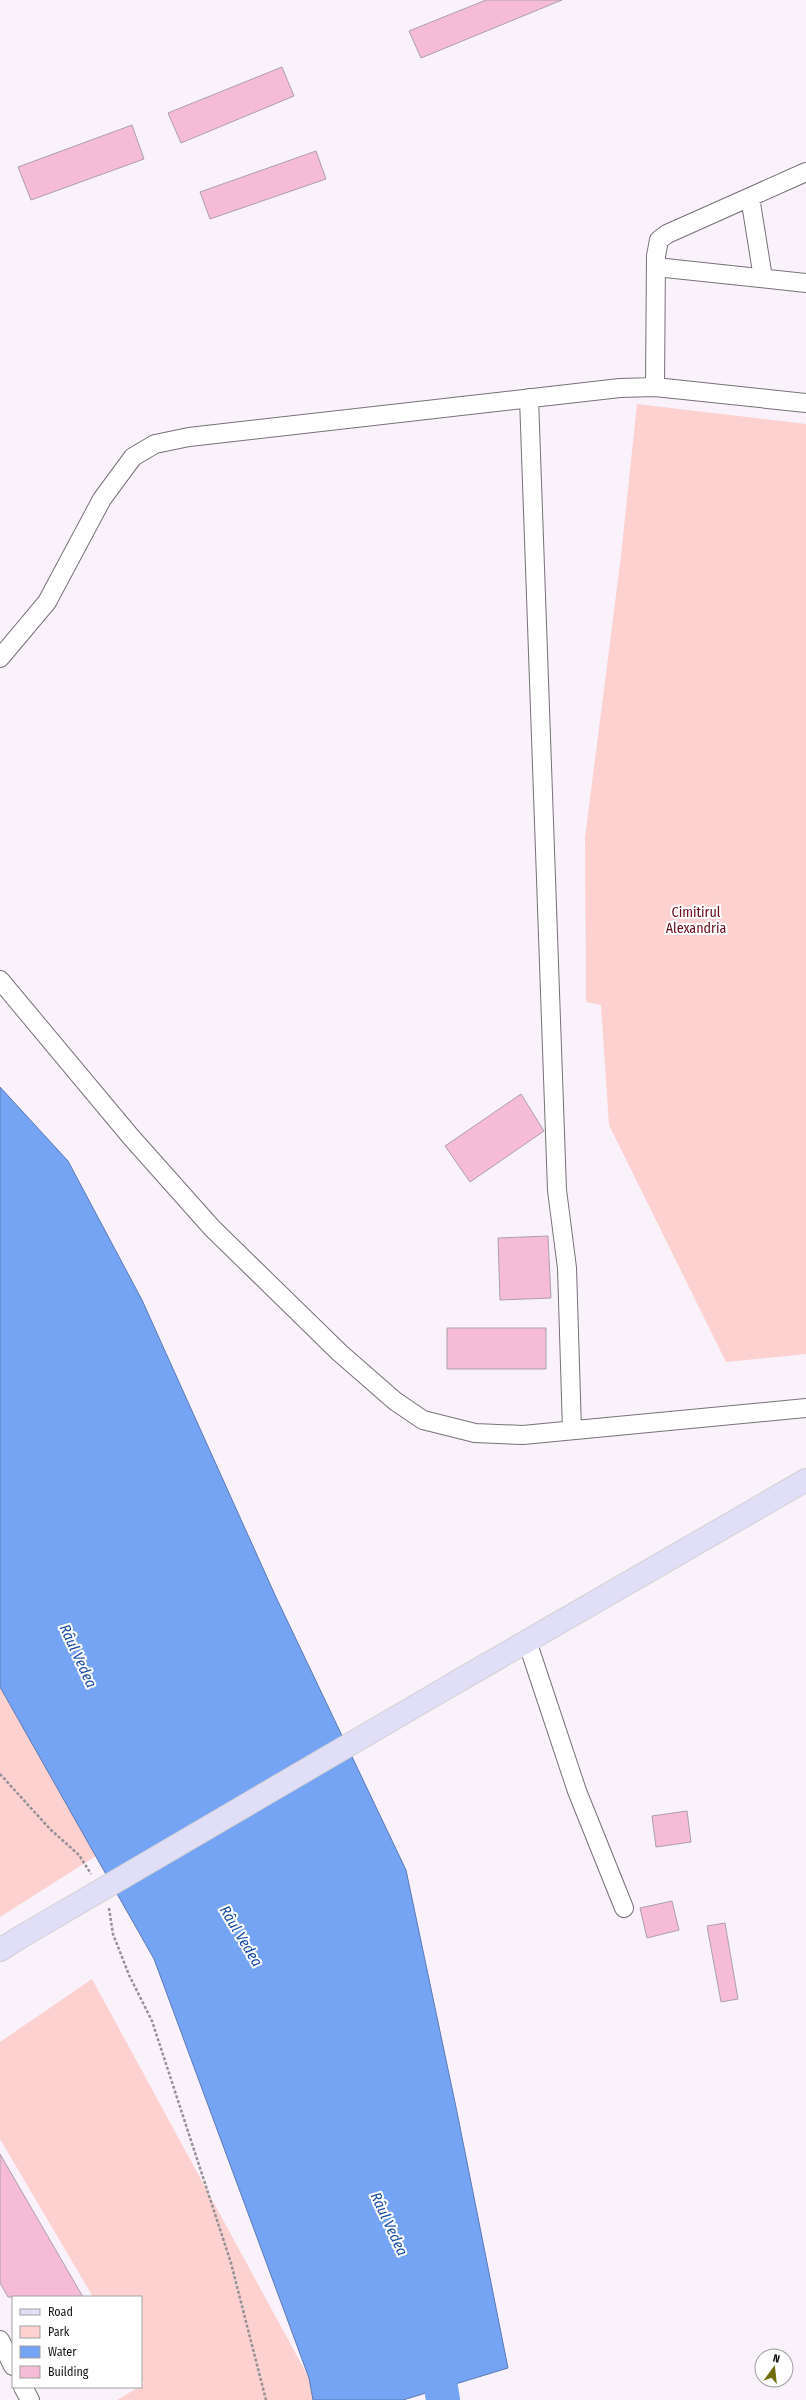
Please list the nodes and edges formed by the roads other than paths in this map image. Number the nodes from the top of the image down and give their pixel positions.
1 (806, 172) edge
2 (750, 197) junction
3 (656, 267) junction
4 (763, 278) junction
5 (806, 283) edge
6 (655, 387) junction
7 (529, 398) junction
8 (806, 403) edge
9 (0, 658) edge
10 (0, 980) edge
11 (806, 1408) edge
12 (572, 1430) junction
13 (806, 1480) edge
14 (527, 1641) junction
15 (624, 1908) dead end
16 (0, 1950) edge
17 (0, 2340) edge
18 (12, 2364) edge
19 (24, 2388) edge
20 (30, 2400) edge

1 - 2 street
2 - 3 street
2 - 4 street
3 - 4 street
3 - 6 street
4 - 5 street
6 - 7 street
6 - 8 street
7 - 9 street
7 - 12 street
10 - 12 street
11 - 12 street
13 - 14 main road
14 - 15 street
14 - 16 main road, bridge
17 - 18 street
19 - 20 street

